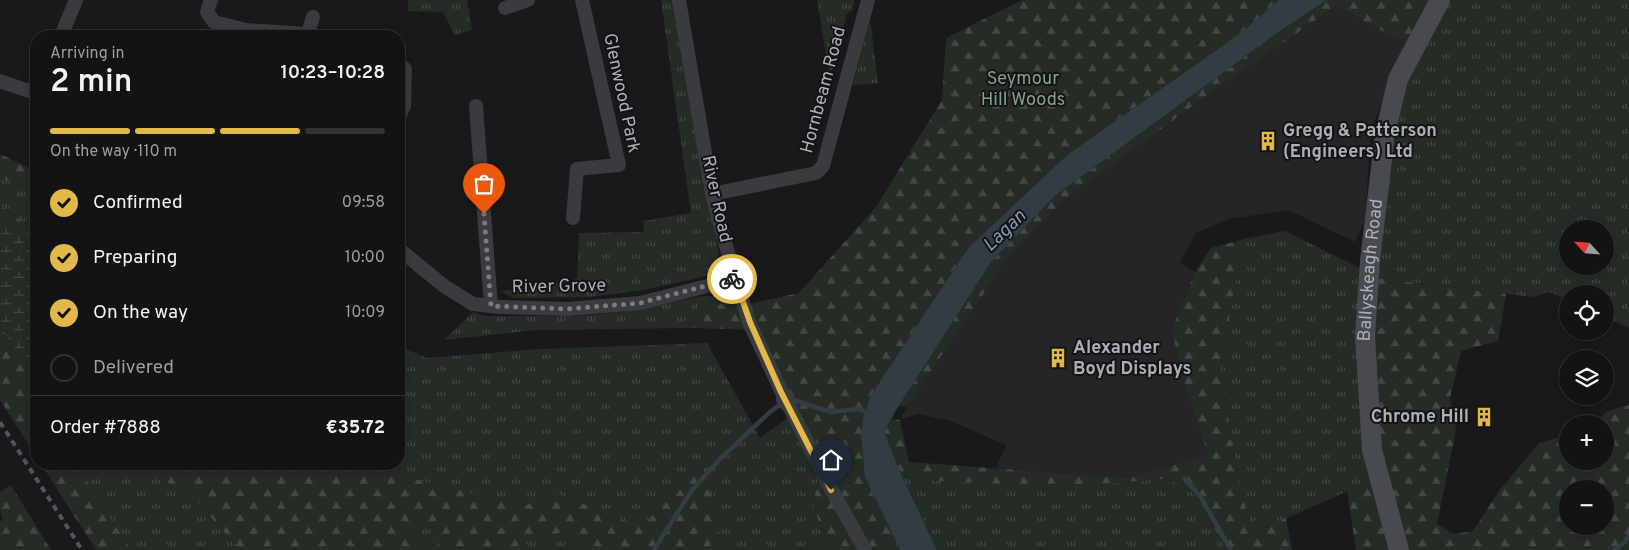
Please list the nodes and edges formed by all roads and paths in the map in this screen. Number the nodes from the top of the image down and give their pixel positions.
1 (76, 0) edge
2 (210, 0) edge
3 (528, 0) edge
4 (582, 0) edge
5 (679, 0) edge
6 (868, 0) edge
7 (1440, 0) edge
8 (505, 8) dead end
9 (313, 17) dead end
10 (64, 30) edge
11 (246, 30) edge
12 (309, 30) edge
13 (0, 82) edge
14 (30, 91) edge
15 (476, 106) dead end
16 (712, 194) junction
17 (573, 218) dead end
18 (405, 254) edge
19 (735, 279) junction
20 (491, 306) junction
21 (865, 550) edge
22 (1399, 550) edge

1 - 10 street
2 - 11 street
3 - 8 street
4 - 17 street, Glenwood Park
5 - 16 street, River Road
6 - 16 street, Hornbeam Road
7 - 22 main road, Ballyskeagh Road
9 - 12 street
13 - 14 street
15 - 20 street
16 - 19 street, River Road
18 - 20 street, River Grove
19 - 20 street, River Grove
19 - 21 street, River Road

